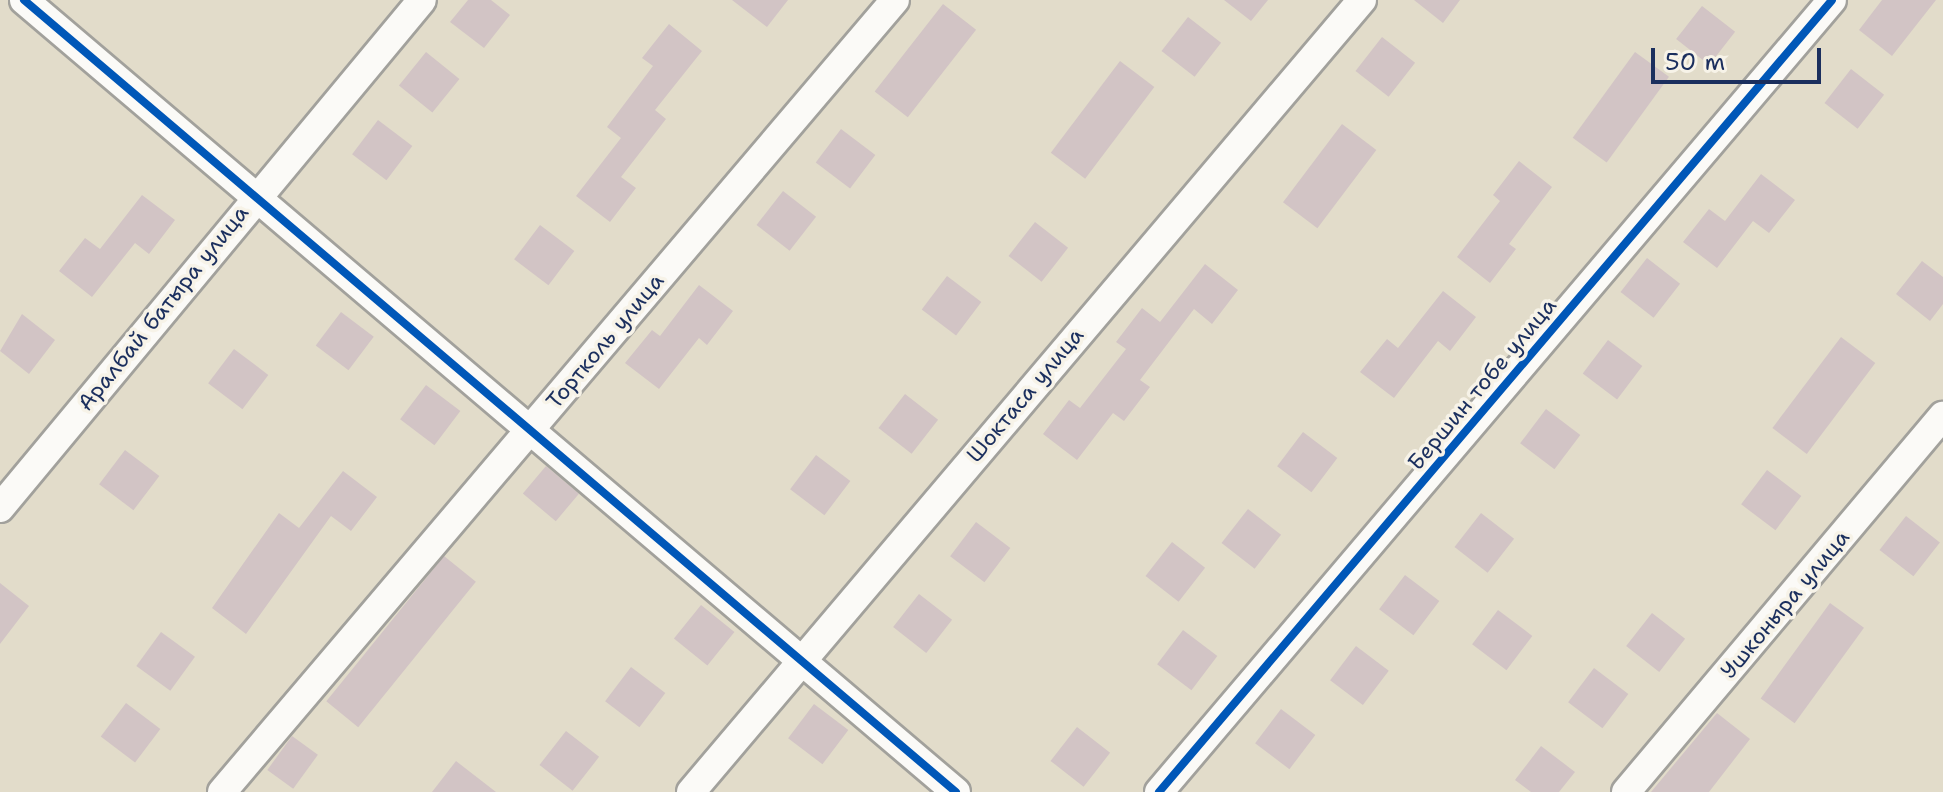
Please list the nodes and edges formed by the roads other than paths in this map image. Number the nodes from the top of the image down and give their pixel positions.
1 (24, 0) edge
2 (422, 0) edge
3 (895, 0) edge
4 (1362, 0) edge
5 (1832, 0) edge
6 (255, 195) junction
7 (1943, 416) edge
8 (530, 429) junction
9 (0, 508) edge
10 (800, 660) junction
11 (222, 792) edge
12 (691, 792) edge
13 (956, 792) edge
14 (1159, 792) edge
15 (1626, 792) edge

1 - 6 street
2 - 6 street, Аралбай батыра улица
3 - 8 street, Тортколь улица
4 - 10 street, Шоктаса улица
5 - 14 street, Бершин тобе улица
6 - 8 street
6 - 9 street, Аралбай батыра улица
7 - 15 street, Ушконыра улица
8 - 10 street
8 - 11 street, Тортколь улица
10 - 12 street, Шоктаса улица
10 - 13 street

